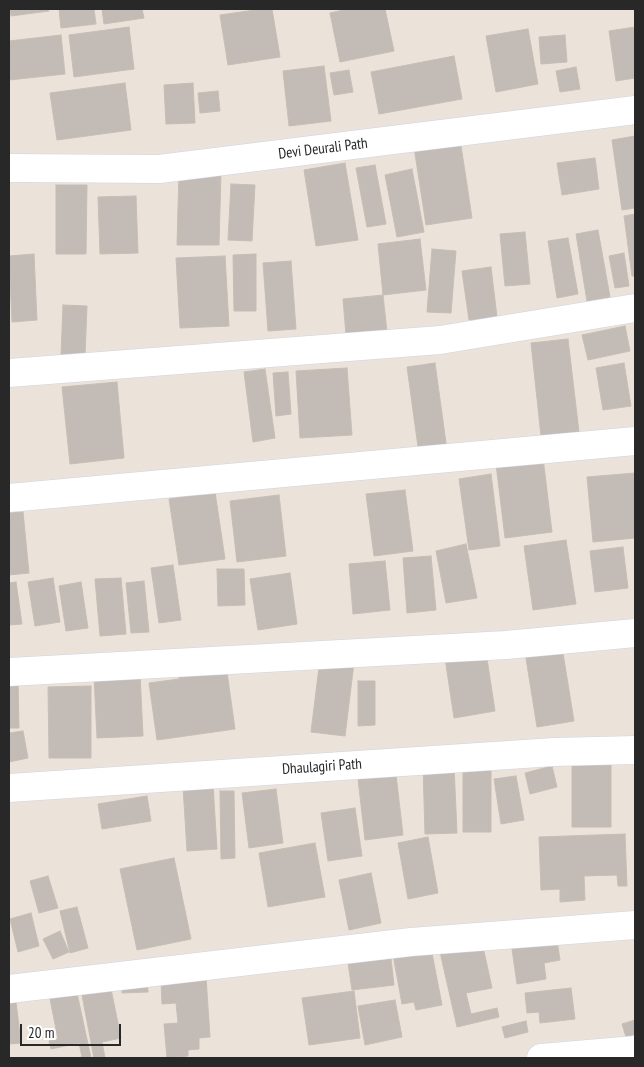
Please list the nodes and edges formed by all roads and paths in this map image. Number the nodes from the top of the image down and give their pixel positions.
1 (635, 110) edge
2 (9, 168) edge
3 (635, 308) edge
4 (9, 373) edge
5 (635, 442) edge
6 (9, 498) edge
7 (635, 632) edge
8 (9, 672) edge
9 (635, 750) edge
10 (9, 788) edge
11 (635, 925) edge
12 (9, 989) edge
13 (635, 1050) edge
14 (541, 1058) edge

1 - 2 street, Devi Deurali Path
3 - 4 street
5 - 6 street
7 - 8 street
9 - 10 street, Dhaulagiri Path
11 - 12 street
13 - 14 street

